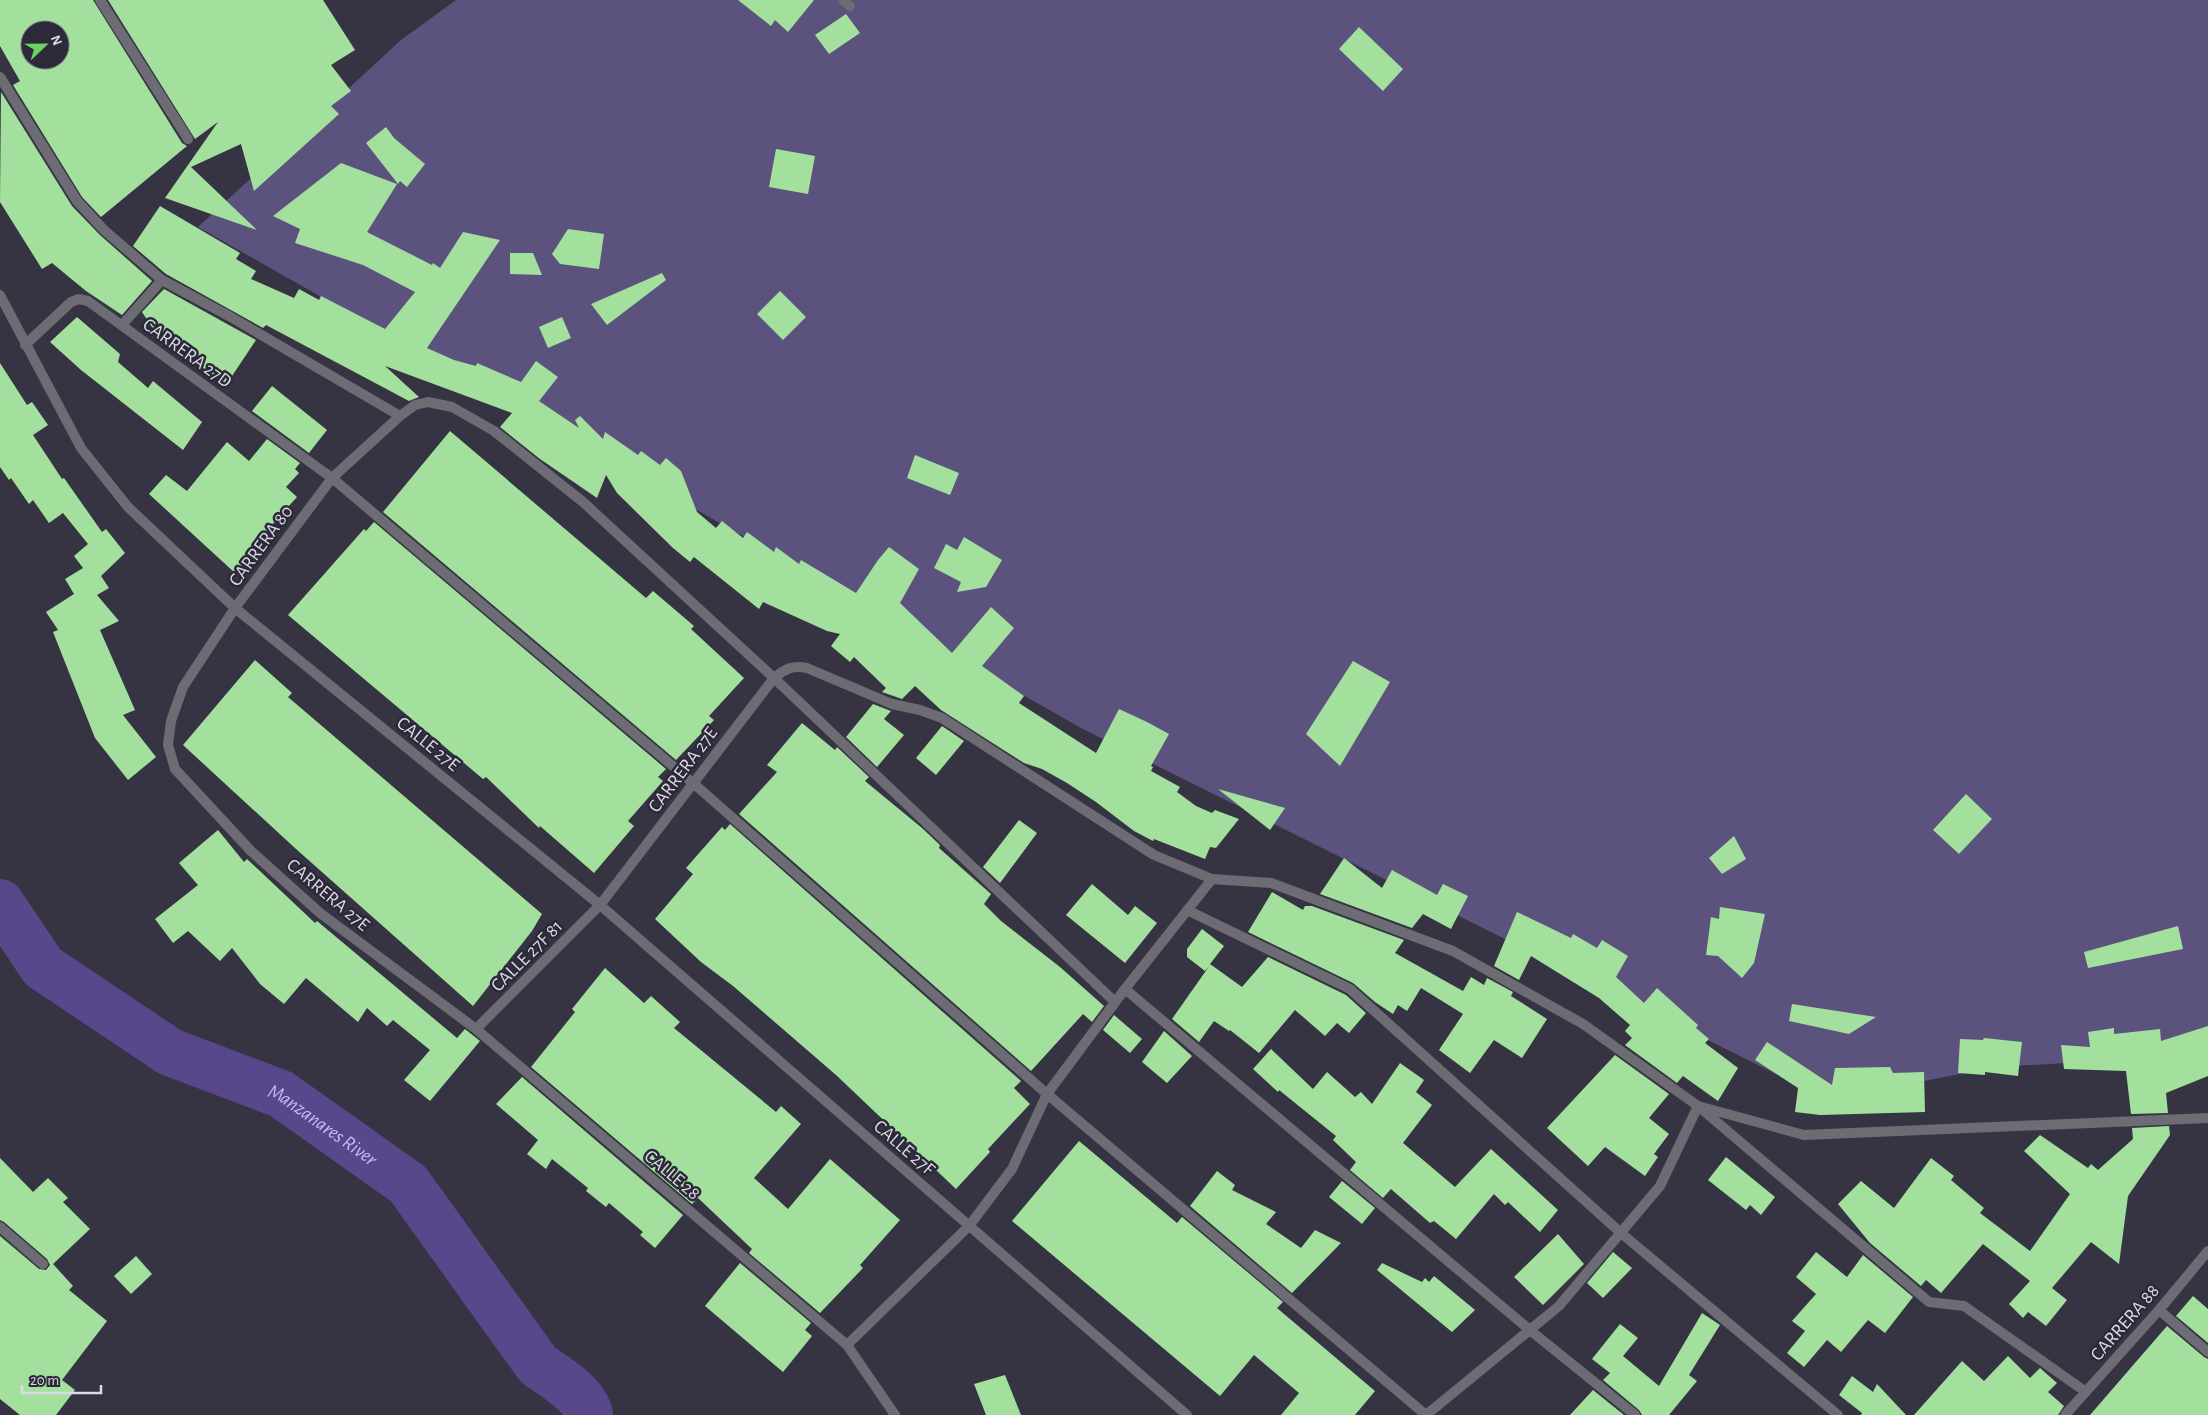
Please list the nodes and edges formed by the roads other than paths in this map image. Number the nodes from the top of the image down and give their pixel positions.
1 (100, 0) edge
2 (0, 77) edge
3 (188, 139) dead end
4 (162, 280) junction
5 (0, 295) edge
6 (122, 326) junction
7 (25, 345) junction
8 (400, 416) junction
9 (332, 478) junction
10 (236, 608) junction
11 (774, 678) junction
12 (175, 769) joint
13 (693, 783) junction
14 (1212, 879) junction
15 (600, 905) junction
16 (1187, 910) junction
17 (1125, 989) junction
18 (1116, 1002) junction
19 (476, 1029) junction
20 (1047, 1094) junction
21 (1698, 1106) junction
22 (2208, 1118) edge
23 (969, 1226) junction
24 (0, 1227) edge
25 (1621, 1233) junction
26 (2208, 1251) edge
27 (43, 1264) dead end
28 (2160, 1310) junction
29 (1531, 1331) junction
30 (847, 1345) junction
31 (2208, 1352) edge
32 (2086, 1392) junction
33 (2070, 1414) edge
34 (895, 1415) edge
35 (1187, 1415) edge
36 (1426, 1415) edge
37 (1635, 1415) edge
38 (1838, 1415) edge

1 - 3 street
2 - 4 street
4 - 6 street
4 - 8 street
5 - 7 street
6 - 7 street, CARRERA 27D
6 - 9 street, CARRERA 27D
7 - 10 street
8 - 9 street, CARRERA 80
8 - 11 street, CARRERA 80
9 - 10 street, CARRERA 80
9 - 13 street, CARRERA 27D
10 - 12 street, CARRERA 80
10 - 15 street, CALLE 27E
11 - 13 street, CARRERA 27E
11 - 14 street
11 - 18 street, CARRERA 80
12 - 19 street, CARRERA 27E
13 - 15 street, CARRERA 27E
13 - 20 street, CARRERA 27D
14 - 16 street
14 - 21 street
15 - 19 street, CALLE 27F 81
15 - 23 street, CALLE 27F
16 - 17 street
16 - 25 street
17 - 18 street
17 - 29 street
18 - 20 street
19 - 30 street, CALLE 28
20 - 23 street
20 - 36 street, CARRERA 27D
21 - 22 street
21 - 25 street
21 - 32 street
23 - 30 street
23 - 35 street, CALLE 27F
24 - 27 street
25 - 29 street
25 - 38 street
26 - 28 street, CARRERA 88
28 - 31 street
28 - 32 street, CARRERA 88
29 - 36 street
29 - 37 street
30 - 34 street, CALLE 28
32 - 33 street, CARRERA 88

